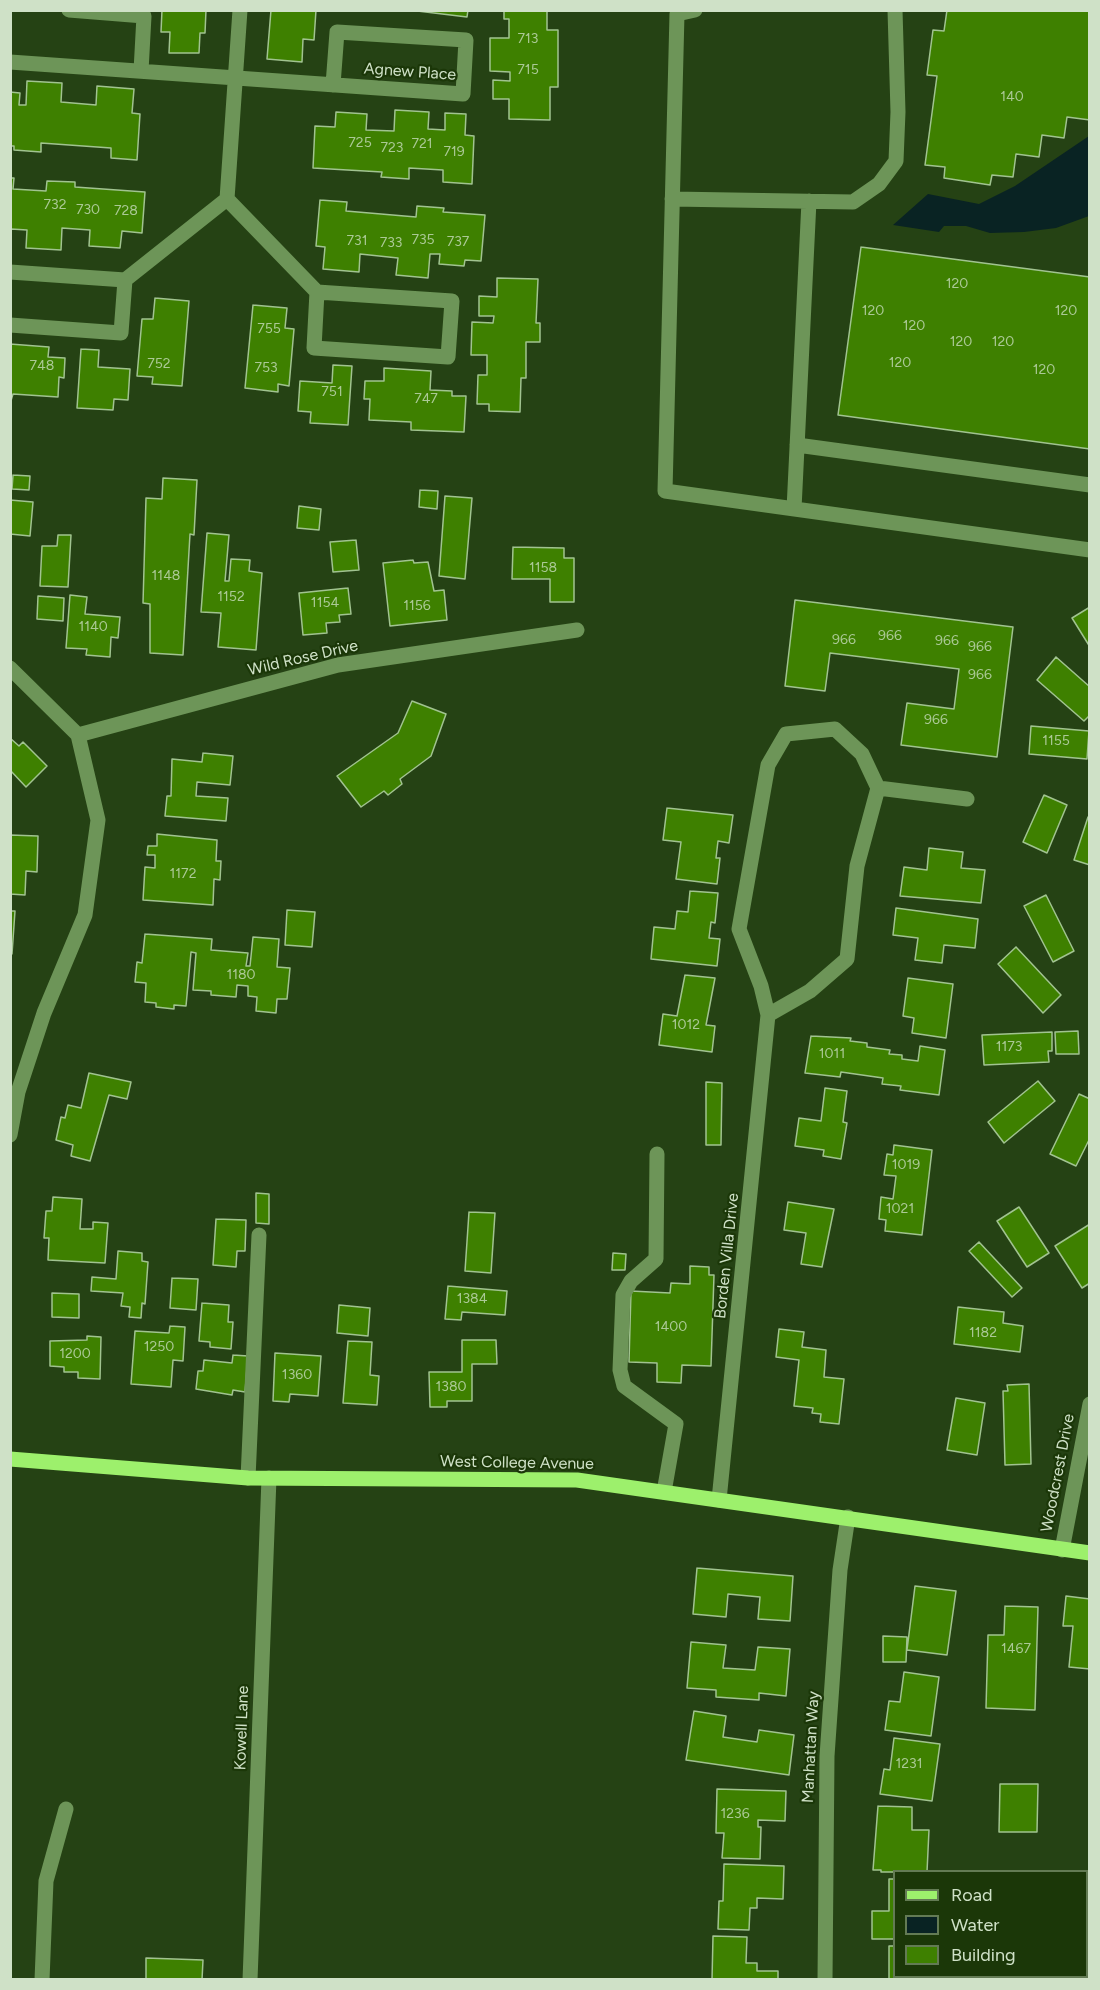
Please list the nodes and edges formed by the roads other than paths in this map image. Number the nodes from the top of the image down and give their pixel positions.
1 (69, 10) edge
2 (240, 10) edge
3 (695, 10) edge
4 (895, 10) edge
5 (10, 62) edge
6 (141, 71) junction
7 (236, 78) junction
8 (333, 85) junction
9 (227, 199) junction
10 (672, 199) junction
11 (809, 201) junction
12 (10, 272) edge
13 (125, 279) junction
14 (317, 292) junction
15 (10, 325) edge
16 (797, 445) junction
17 (1089, 485) edge
18 (794, 509) junction
19 (1089, 550) edge
20 (577, 630) dead end
21 (10, 668) edge
22 (78, 735) junction
23 (878, 788) junction
24 (967, 799) dead end
25 (768, 1015) junction
26 (10, 1135) edge
27 (657, 1154) dead end
28 (259, 1235) dead end
29 (1089, 1404) edge
30 (10, 1459) edge
31 (248, 1478) junction
32 (269, 1478) junction
33 (664, 1492) junction
34 (719, 1500) junction
35 (848, 1517) junction
36 (1062, 1550) junction
37 (1089, 1553) edge
38 (66, 1809) dead end
39 (42, 1980) edge
40 (250, 1980) edge
41 (825, 1980) edge

1 - 6 street
2 - 7 street
3 - 10 street
4 - 11 street
5 - 6 street, Agnew Place
6 - 7 street, Agnew Place
7 - 8 street, Agnew Place
7 - 9 street
8 - 8 street, Agnew Place
9 - 13 street
9 - 14 street
10 - 11 street
10 - 18 street
11 - 16 street
12 - 13 street
13 - 15 street
14 - 14 street
16 - 17 street
16 - 18 street
18 - 19 street
20 - 22 street, Wild Rose Drive
21 - 22 street
22 - 26 street
23 - 24 street
23 - 25 street
23 - 25 street, Borden Villa Drive
25 - 34 street, Borden Villa Drive
27 - 33 street
28 - 31 street
29 - 36 street, Woodcrest Drive
30 - 31 main road, West College Avenue
31 - 32 main road, West College Avenue
32 - 33 main road, West College Avenue
32 - 40 street, Kowell Lane
33 - 34 main road, West College Avenue
34 - 35 main road, West College Avenue
35 - 36 main road, West College Avenue
35 - 41 street, Manhattan Way
36 - 37 main road, West College Avenue
38 - 39 street

